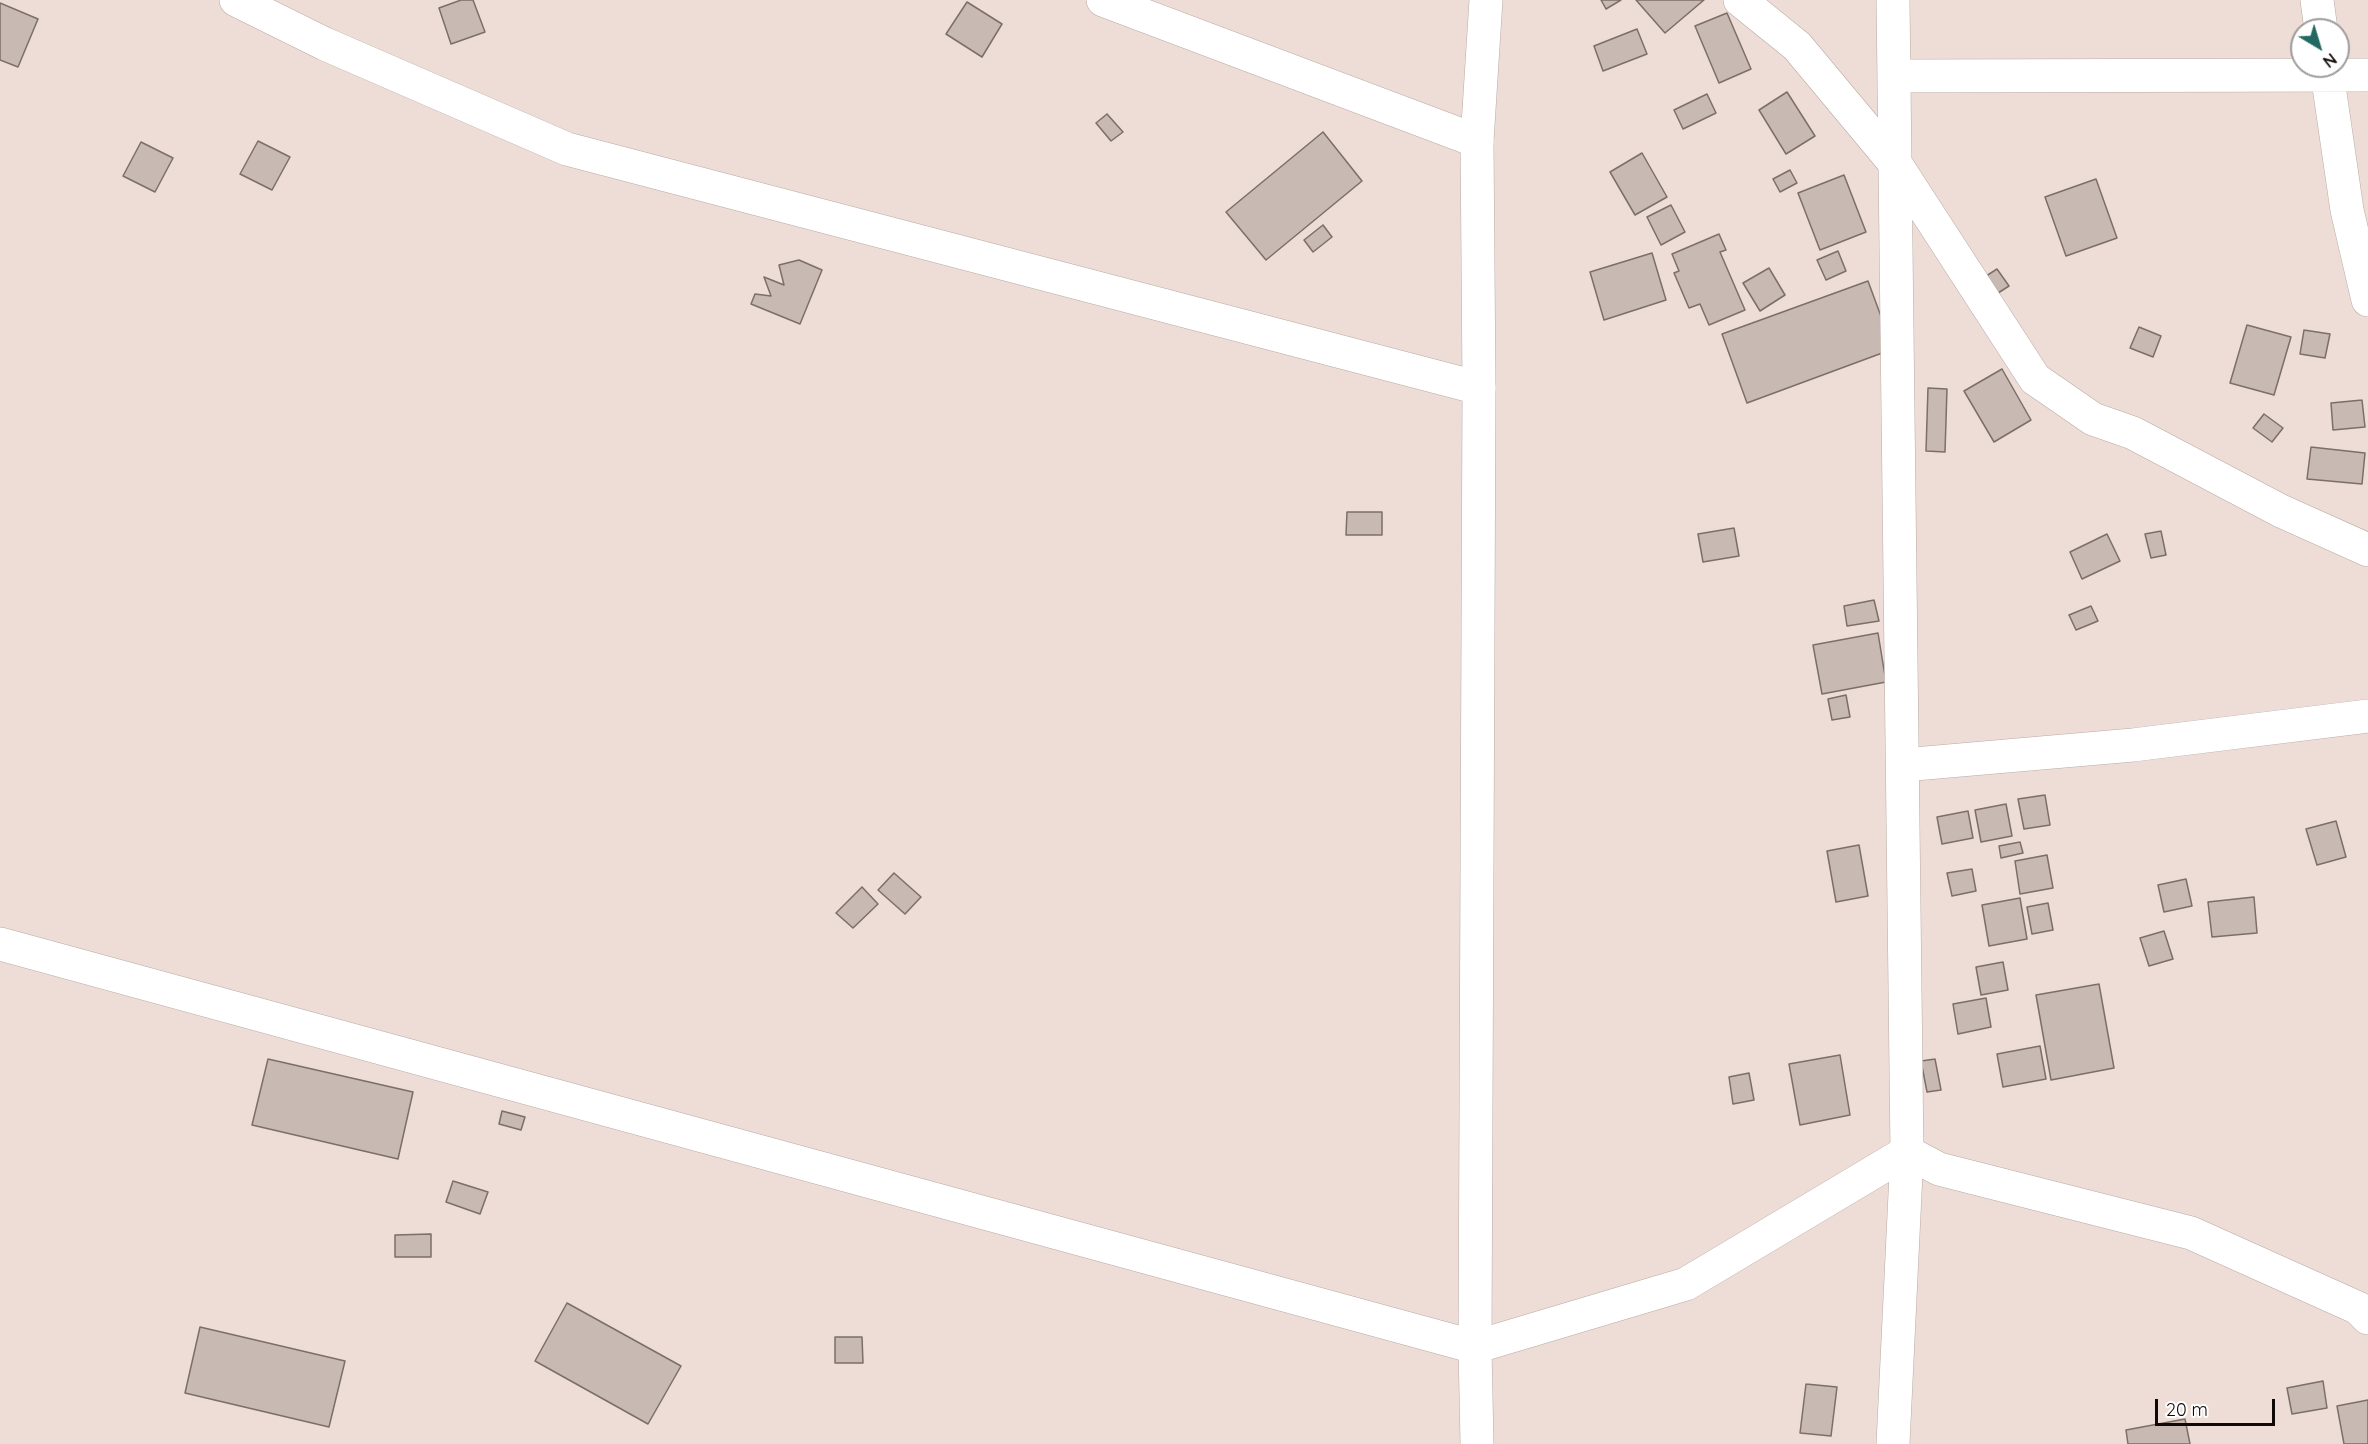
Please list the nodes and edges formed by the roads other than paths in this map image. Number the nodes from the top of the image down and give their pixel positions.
1 (236, 0) edge
2 (1102, 0) edge
3 (1486, 0) edge
4 (1740, 0) edge
5 (1893, 0) edge
6 (2317, 0) edge
7 (2319, 18) edge
8 (2290, 71) edge
9 (2350, 73) edge
10 (2368, 75) edge
11 (1895, 76) junction
12 (2328, 78) edge
13 (1477, 141) junction
14 (1897, 166) junction
15 (2368, 300) edge
16 (1479, 388) junction
17 (2368, 550) edge
18 (2368, 716) edge
19 (1903, 765) junction
20 (0, 944) edge
21 (1907, 1152) junction
22 (2368, 1318) edge
23 (1475, 1347) junction
24 (1477, 1444) edge
25 (1893, 1444) edge

1 - 16 street
2 - 13 street
3 - 13 street
4 - 14 street
5 - 11 street
6 - 7 street
8 - 11 street
9 - 10 street
11 - 14 street
12 - 15 street
13 - 16 street
14 - 17 street
14 - 19 street
16 - 23 street
18 - 19 street
19 - 21 street
20 - 23 street
21 - 22 street
21 - 23 street
21 - 25 street
23 - 24 street

